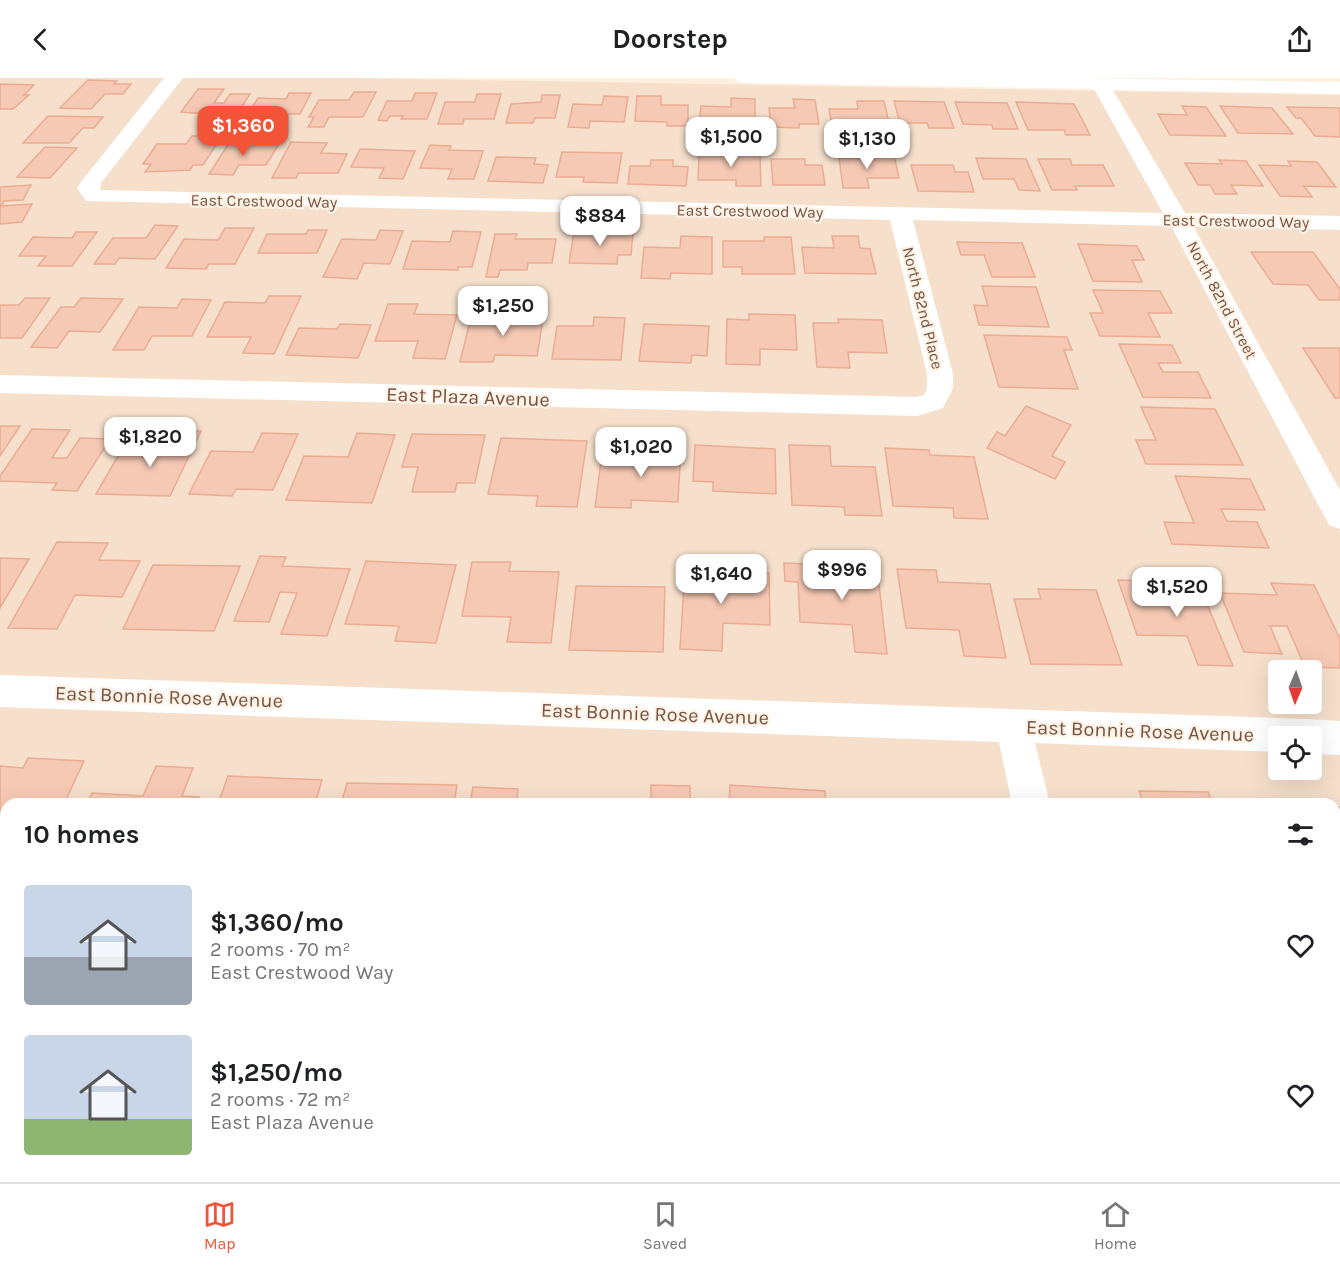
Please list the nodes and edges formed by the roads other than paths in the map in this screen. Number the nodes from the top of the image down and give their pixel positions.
1 (174, 78) edge
2 (744, 78) edge
3 (1101, 85) junction
4 (1340, 88) edge
5 (900, 214) junction
6 (1178, 219) junction
7 (1340, 223) edge
8 (0, 384) edge
9 (934, 401) joint
10 (1340, 517) edge
11 (0, 691) edge
12 (1013, 726) junction
13 (1268, 735) edge
14 (1322, 737) edge
15 (1340, 738) edge
16 (1030, 798) edge

1 - 5 street, East Crestwood Way
2 - 3 street
3 - 4 street
3 - 6 street, North 82nd Street
5 - 6 street, East Crestwood Way
5 - 9 street, North 82nd Place
6 - 7 street, East Crestwood Way
6 - 10 street, North 82nd Street
8 - 9 street, East Plaza Avenue
11 - 12 street, East Bonnie Rose Avenue
12 - 13 street, East Bonnie Rose Avenue
12 - 16 street
14 - 15 street, East Bonnie Rose Avenue

